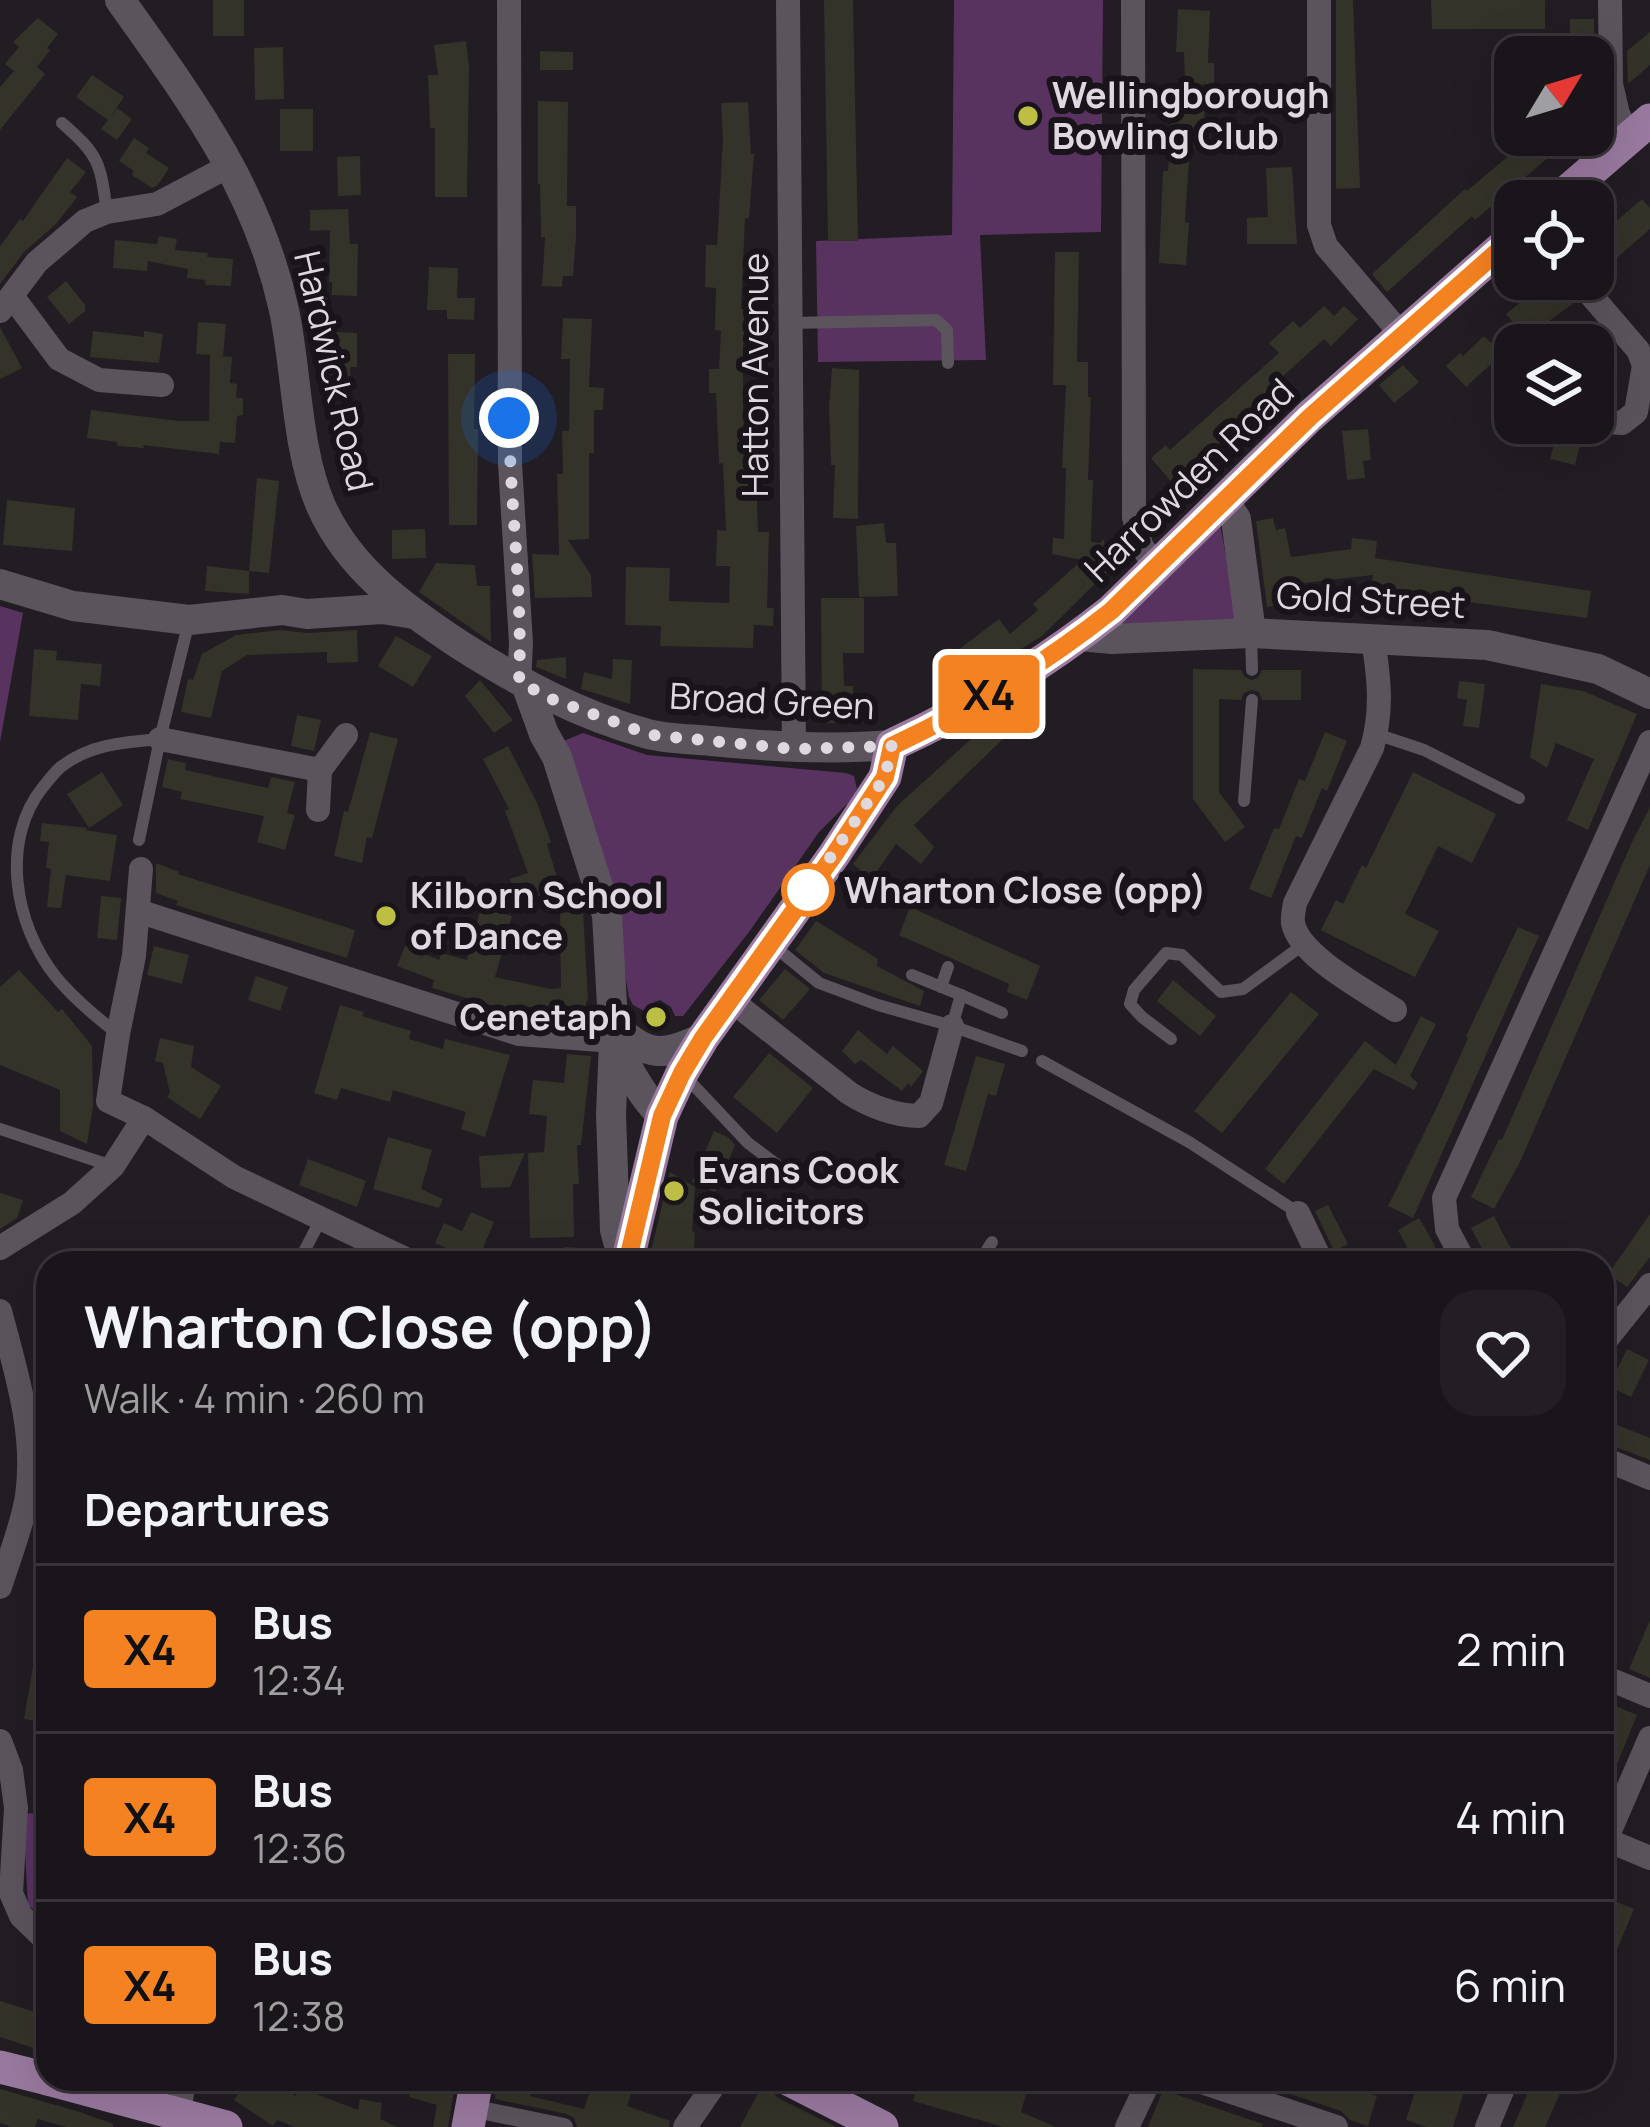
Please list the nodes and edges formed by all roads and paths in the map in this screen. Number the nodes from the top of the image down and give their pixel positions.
1 (120, 0) edge
2 (509, 0) edge
3 (788, 0) edge
4 (1133, 0) edge
5 (1318, 0) edge
6 (1610, 0) edge
7 (62, 123) dead end
8 (1640, 128) edge
9 (231, 165) junction
10 (1580, 180) edge
11 (107, 212) junction
12 (1494, 254) edge
13 (1594, 300) edge
14 (6, 303) edge
15 (791, 323) junction
16 (1402, 335) junction
17 (948, 363) dead end
18 (162, 385) dead end
19 (1614, 422) edge
20 (1223, 500) junction
21 (1156, 568) junction
22 (366, 573) junction
23 (0, 584) edge
24 (281, 610) junction
25 (414, 614) junction
26 (189, 620) junction
27 (1251, 633) junction
28 (1080, 636) junction
29 (1373, 639) junction
30 (1252, 670) dead end
31 (523, 685) junction
32 (1650, 694) edge
33 (1252, 700) dead end
34 (580, 709) junction
35 (1376, 734) junction
36 (346, 735) dead end
37 (160, 739) junction
38 (1650, 742) edge
39 (892, 746) junction
40 (794, 749) junction
41 (557, 757) junction
42 (320, 770) junction
43 (1519, 798) dead end
44 (1244, 801) dead end
45 (318, 810) dead end
46 (140, 840) dead end
47 (141, 869) dead end
48 (138, 911) junction
49 (770, 942) junction
50 (1305, 943) junction
51 (948, 967) dead end
52 (912, 975) dead end
53 (941, 987) junction
54 (961, 995) junction
55 (732, 1001) junction
56 (1395, 1010) dead end
57 (1002, 1013) dead end
58 (952, 1025) junction
59 (614, 1033) junction
60 (118, 1034) junction
61 (703, 1038) junction
62 (1171, 1039) dead end
63 (1022, 1051) dead end
64 (1042, 1061) dead end
65 (682, 1073) junction
66 (662, 1116) junction
67 (144, 1118) junction
68 (0, 1129) edge
69 (113, 1166) junction
70 (784, 1170) dead end
71 (1298, 1213) joint
72 (321, 1219) junction
73 (992, 1242) dead end
74 (0, 1248) edge
75 (304, 1251) edge
76 (389, 1251) edge
77 (621, 1251) edge
78 (628, 1251) edge
79 (986, 1251) edge
80 (1316, 1251) edge
81 (1459, 1251) edge
82 (1650, 1286) edge
83 (0, 1311) edge
84 (1614, 1330) edge
85 (1614, 1463) edge
86 (1650, 1478) edge
87 (0, 1587) edge
88 (1614, 1681) edge
89 (1650, 1696) edge
90 (1650, 1738) edge
91 (0, 1741) edge
92 (1614, 1818) edge
93 (1614, 1846) edge
94 (1650, 1858) edge
95 (36, 1930) edge
96 (0, 2067) edge
97 (36, 2076) edge
98 (112, 2091) edge
99 (182, 2091) edge
100 (710, 2091) edge
101 (812, 2091) edge
102 (1144, 2091) edge
103 (1228, 2091) edge
104 (1502, 2091) edge
105 (472, 2105) edge
106 (179, 2114) junction
107 (226, 2127) edge
108 (563, 2127) edge
109 (685, 2127) edge
110 (882, 2127) edge
111 (1127, 2127) edge
112 (1336, 2127) edge
113 (1487, 2127) edge

1 - 9 street, Hardwick Road
2 - 31 street
3 - 15 street, Hatton Avenue
4 - 21 street
5 - 16 street
6 - 8 street
7 - 11 lane
8 - 10 main road
9 - 11 street
9 - 22 street, Hardwick Road
11 - 14 street
12 - 16 main road, Harrowden Road
13 - 19 street
14 - 18 street
15 - 17 lane
15 - 40 street, Hatton Avenue
16 - 20 main road, Harrowden Road
20 - 21 main road, Harrowden Road
20 - 27 street
21 - 28 main road, Harrowden Road
22 - 24 street
22 - 25 street, Broad Green
23 - 26 street
24 - 25 street
24 - 26 street
25 - 31 street, Broad Green
26 - 37 lane
27 - 28 street, Gold Street
27 - 29 street, Gold Street
27 - 30 lane
28 - 39 main road, Harrowden Road
29 - 32 street, Gold Street
29 - 35 street
31 - 34 street, Broad Green
31 - 41 street
33 - 44 lane
34 - 40 street, Broad Green
34 - 41 street
35 - 43 lane
35 - 50 street
36 - 42 street
37 - 42 street
37 - 46 lane
37 - 60 lane
38 - 81 street
39 - 40 street, Broad Green
39 - 49 main road
41 - 59 street
42 - 45 street
47 - 48 street
48 - 59 street
48 - 60 street
49 - 55 main road
49 - 58 lane
50 - 56 street
50 - 62 lane
51 - 53 lane
52 - 53 lane
53 - 54 lane
54 - 57 lane
54 - 58 lane
55 - 58 street
55 - 61 main road
58 - 63 lane
59 - 61 street
59 - 66 street
59 - 77 street
60 - 67 street
61 - 65 main road
64 - 71 lane
65 - 66 main road
65 - 70 lane
66 - 78 main road
67 - 69 street
67 - 72 street
68 - 69 lane
69 - 74 street
71 - 80 street
72 - 75 lane
72 - 76 street
73 - 79 lane
82 - 84 street
83 - 87 street
85 - 86 street
88 - 89 street
90 - 92 street
91 - 95 street
93 - 94 street
96 - 97 main road
98 - 106 main road
99 - 106 street
100 - 109 street
101 - 110 main road
102 - 111 street
103 - 112 street
104 - 113 street
105 - 108 street
106 - 107 main road

